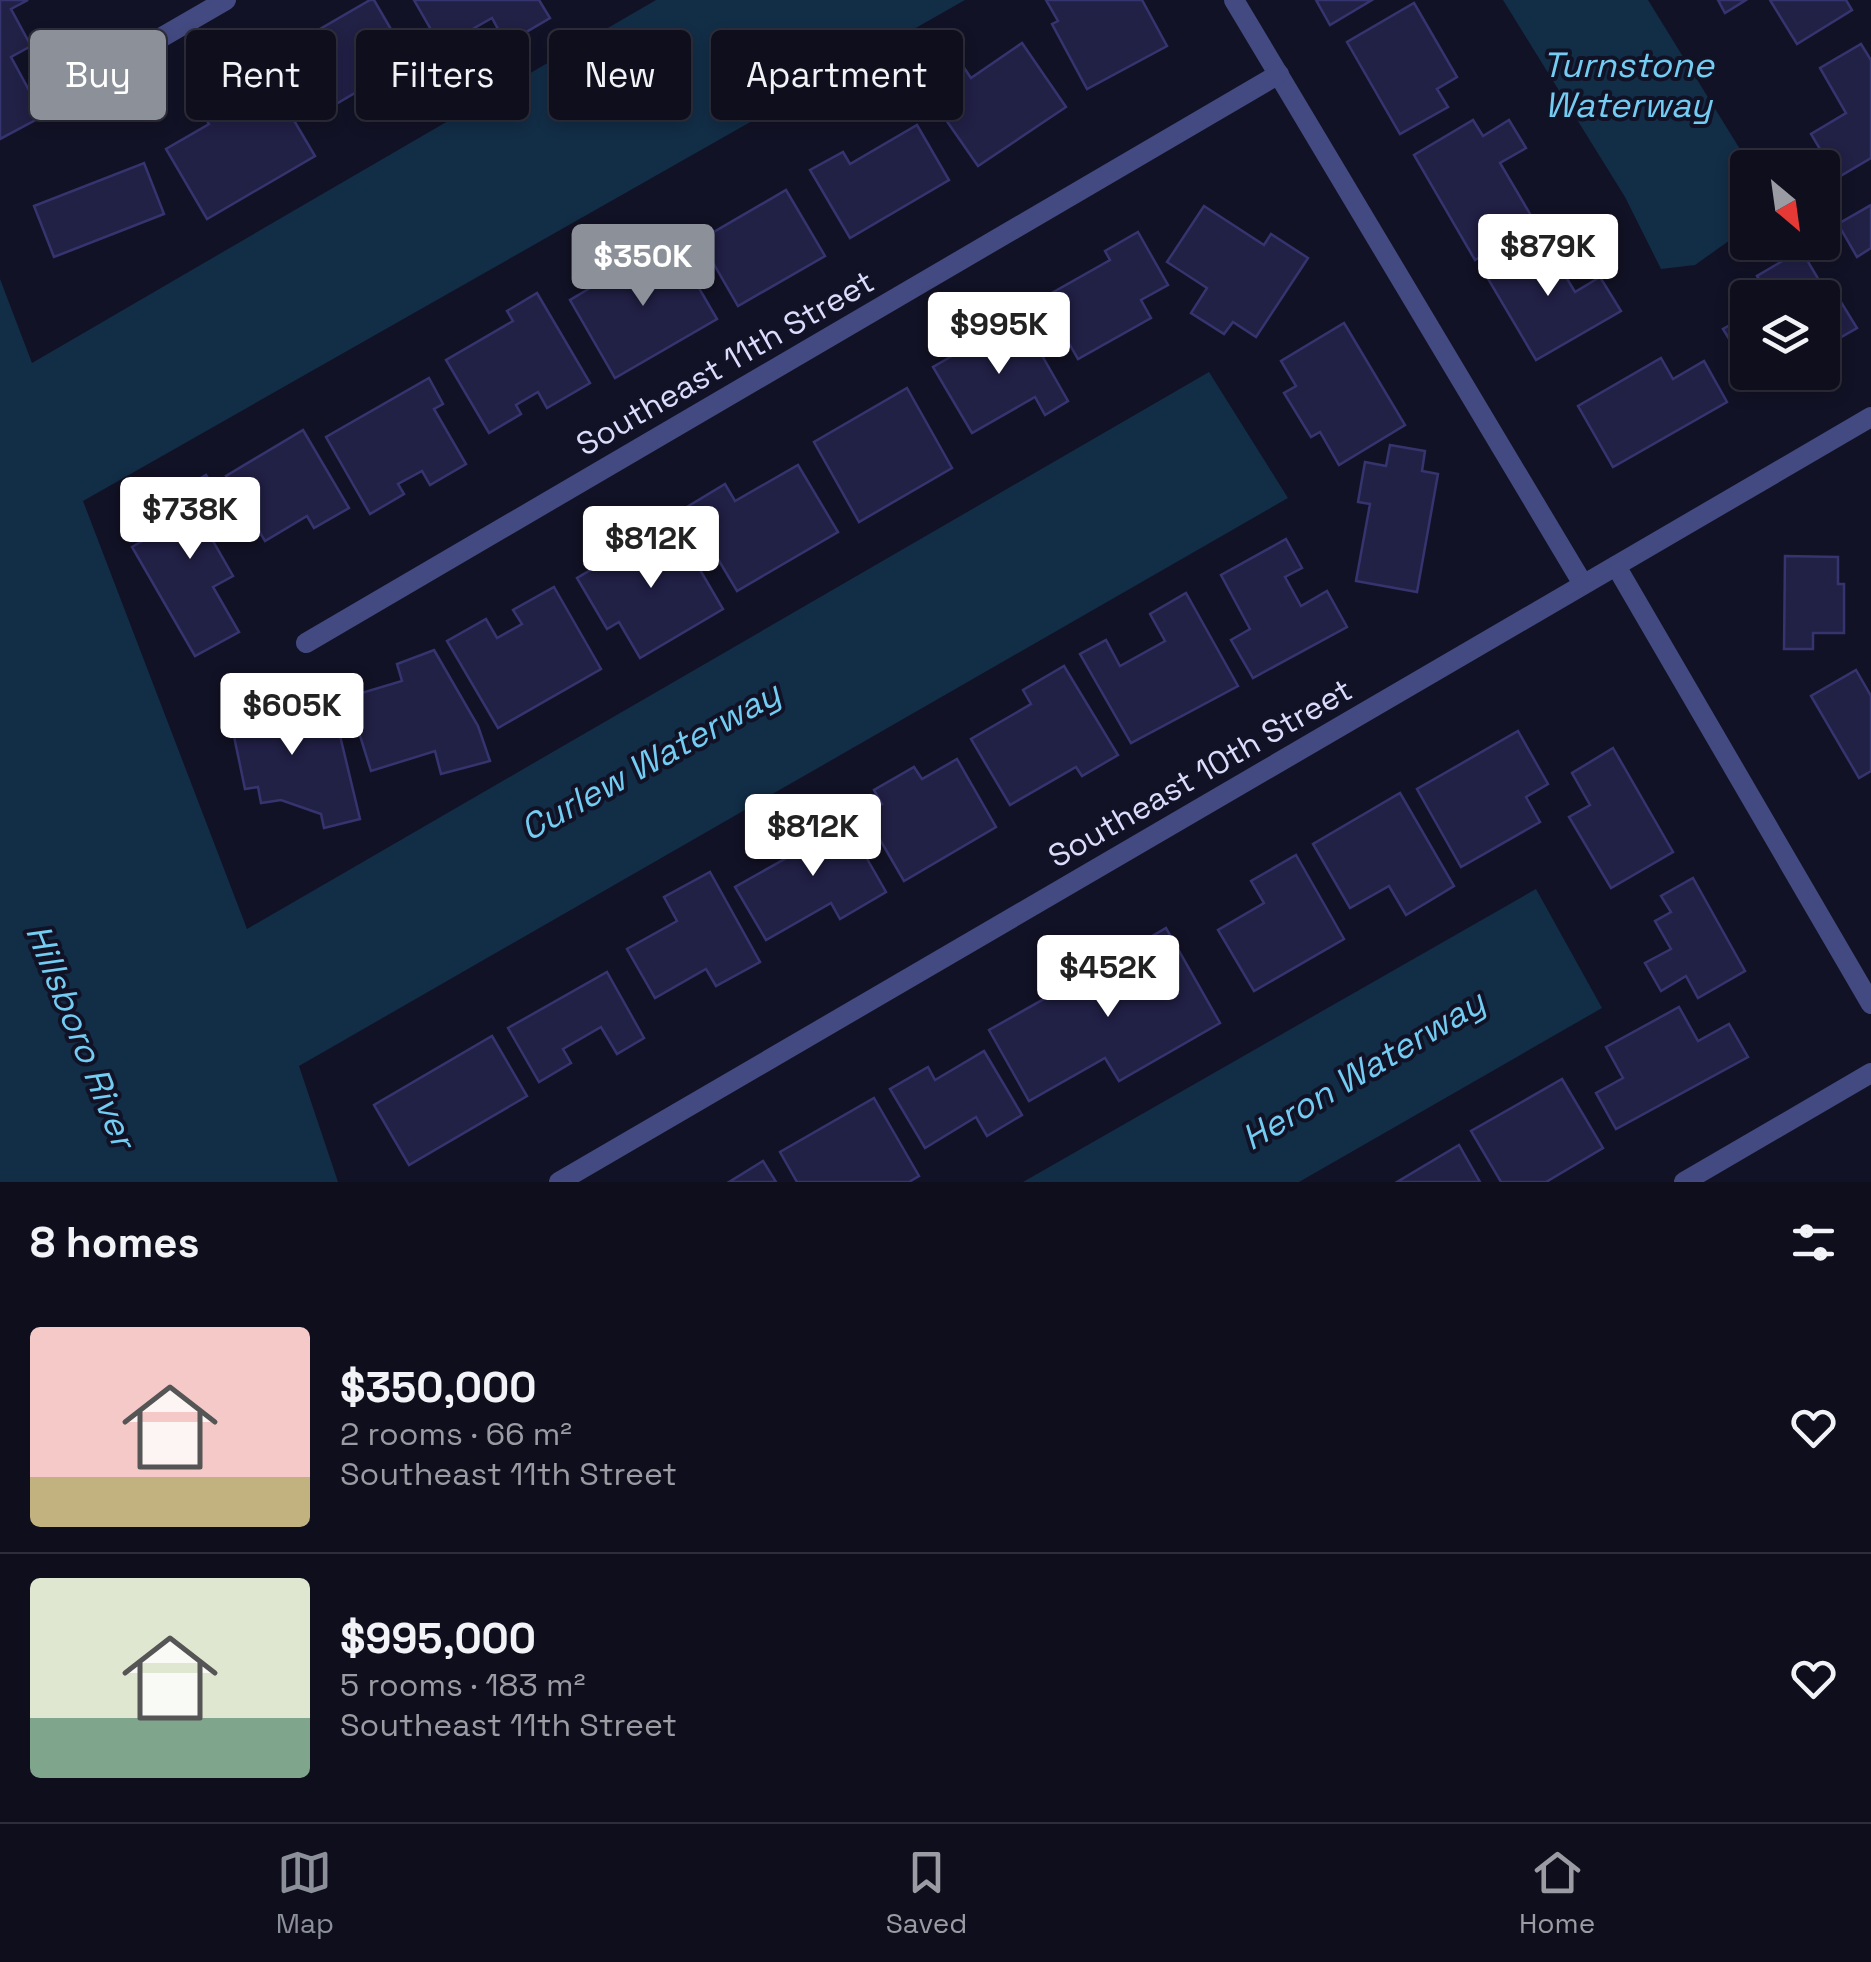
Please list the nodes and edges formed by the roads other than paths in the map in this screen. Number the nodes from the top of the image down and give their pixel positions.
1 (226, 0) edge
2 (1234, 0) edge
3 (166, 35) edge
4 (1278, 74) junction
5 (1871, 416) edge
6 (1616, 566) junction
7 (1583, 584) junction
8 (306, 643) dead end
9 (1871, 1004) edge
10 (1871, 1073) edge
11 (559, 1182) edge
12 (1684, 1182) edge

1 - 3 street
2 - 4 street
4 - 7 street
4 - 8 street, Southeast 11th Street
5 - 6 street, Southeast 10th Street
6 - 7 street, Southeast 10th Street
6 - 9 street
7 - 11 street, Southeast 10th Street
10 - 12 street

